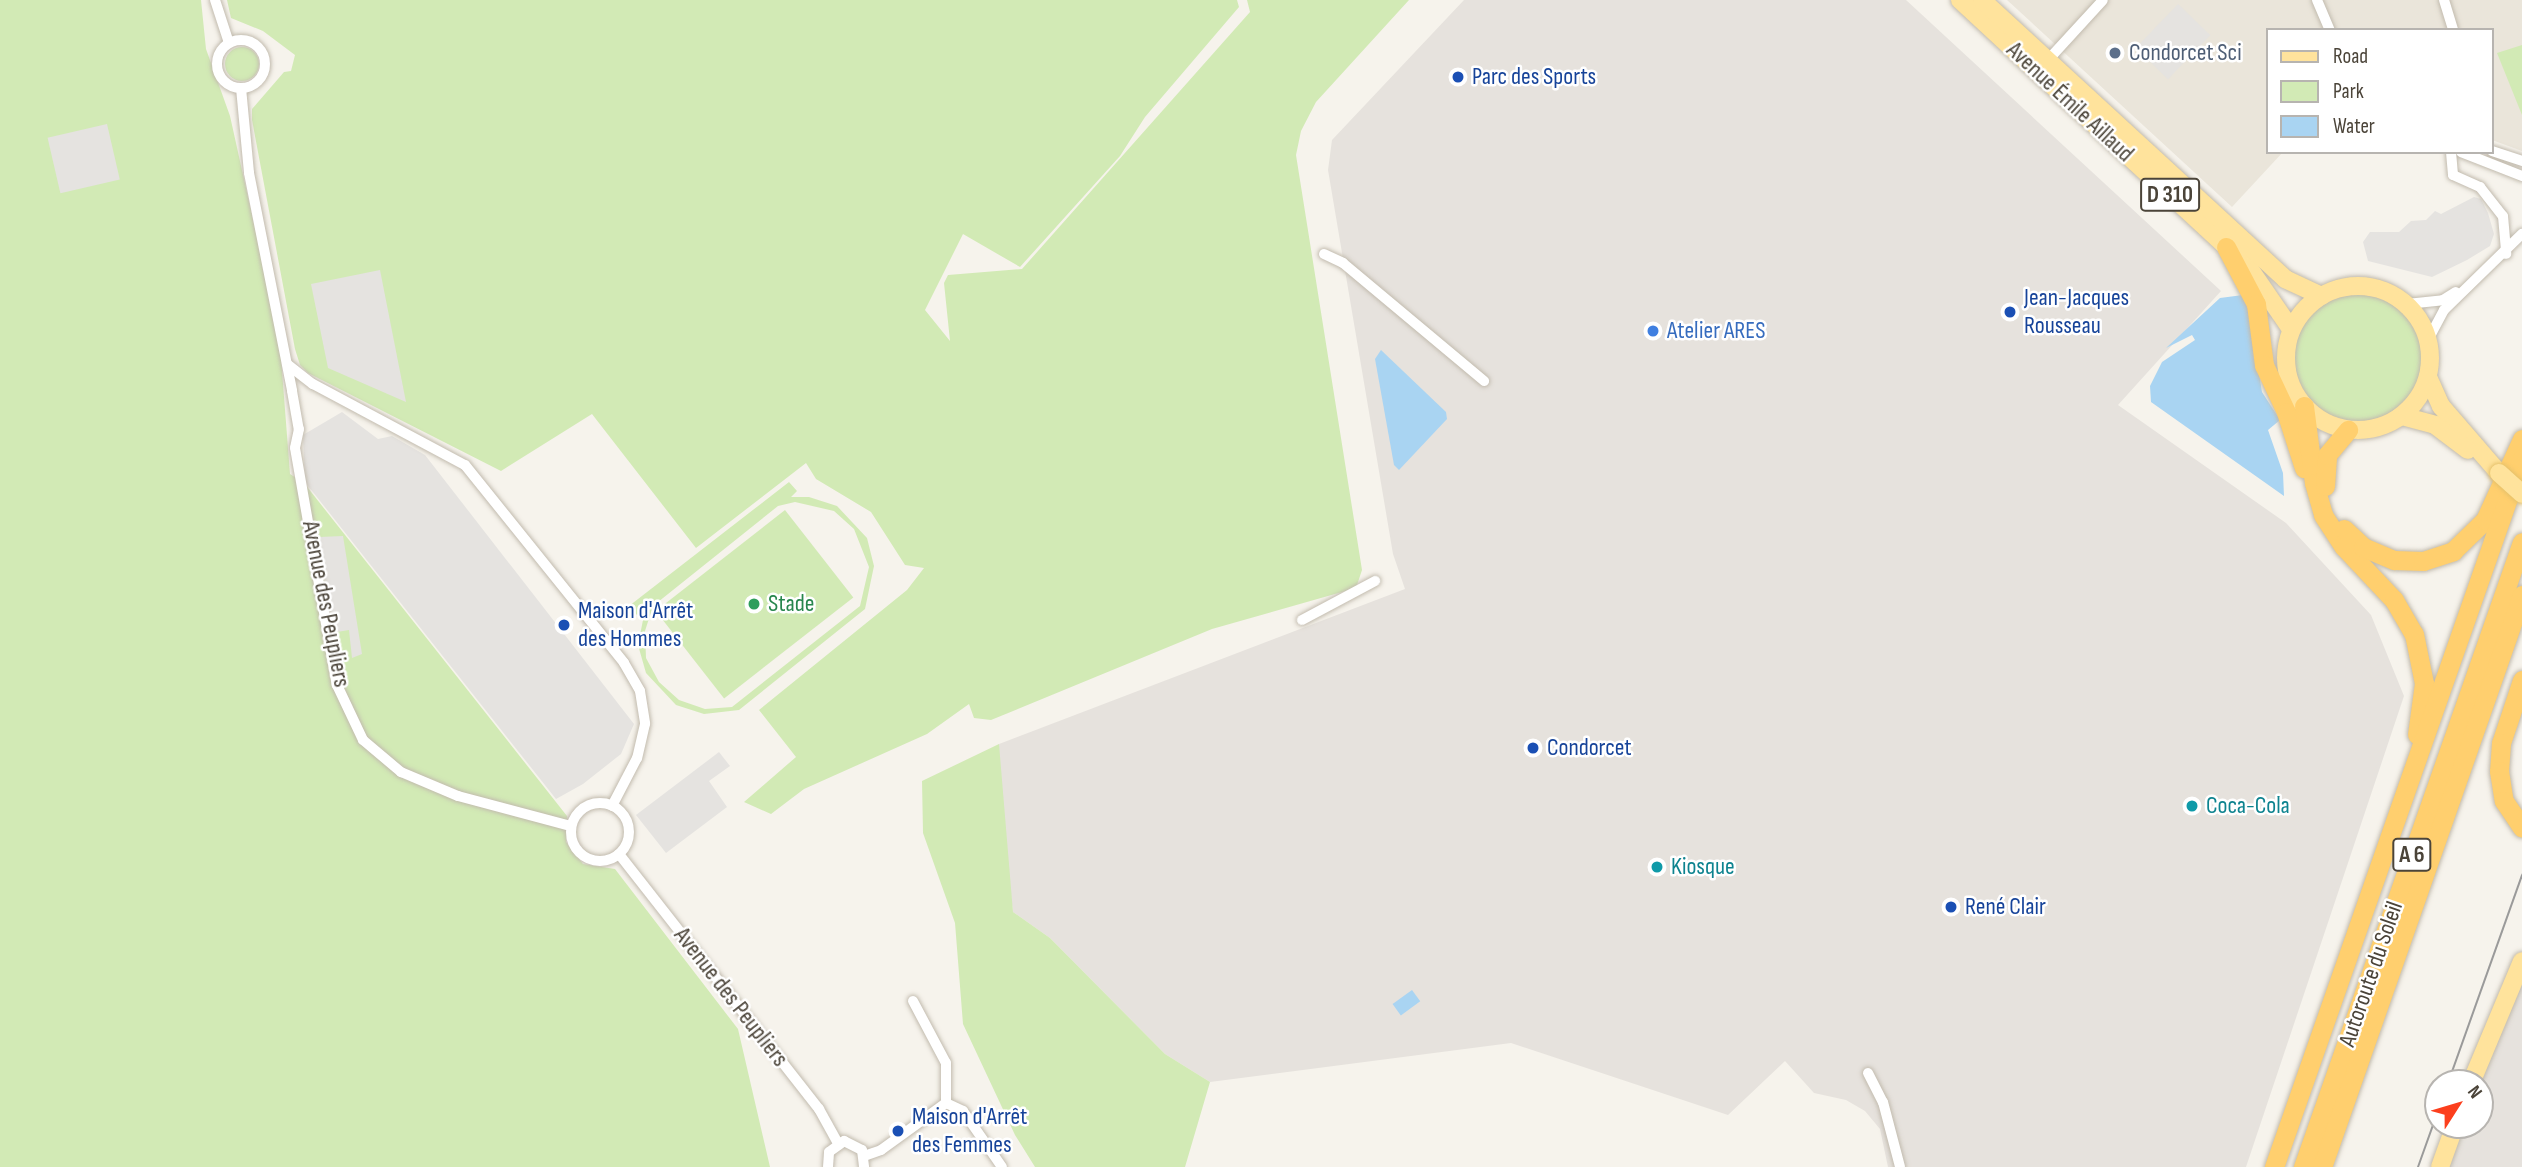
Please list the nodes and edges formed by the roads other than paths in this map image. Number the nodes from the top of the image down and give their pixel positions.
1 (215, 0) edge
2 (1960, 0) edge
3 (1982, 0) edge
4 (2103, 0) edge
5 (2316, 0) edge
6 (2445, 0) edge
7 (2329, 28) edge
8 (2453, 28) edge
9 (229, 43) junction
10 (2048, 60) junction
11 (242, 88) junction
12 (2494, 152) edge
13 (2451, 154) edge
14 (2466, 154) edge
15 (2522, 162) edge
16 (2522, 176) edge
17 (2522, 234) edge
18 (2226, 247) junction
19 (1324, 254) dead end
20 (2506, 254) junction
21 (2465, 288) junction
22 (2321, 296) junction
23 (2407, 304) junction
24 (2291, 329) junction
25 (2428, 340) junction
26 (287, 364) junction
27 (2428, 377) junction
28 (1484, 381) dead end
29 (2304, 406) junction
30 (2402, 416) junction
31 (2348, 430) junction
32 (2522, 439) edge
33 (2522, 458) edge
34 (2500, 473) junction
35 (2522, 494) edge
36 (2318, 505) junction
37 (2522, 542) edge
38 (1375, 581) dead end
39 (2522, 594) edge
40 (1302, 620) dead end
41 (2522, 680) edge
42 (612, 806) junction
43 (571, 826) junction
44 (2522, 828) edge
45 (619, 855) junction
46 (2352, 943) junction
47 (2522, 961) edge
48 (913, 1001) dead end
49 (2477, 1069) edge
50 (1868, 1073) dead end
51 (946, 1103) junction
52 (2450, 1139) edge
53 (838, 1143) junction
54 (864, 1162) edge
55 (828, 1167) edge
56 (1002, 1167) edge
57 (1900, 1167) edge
58 (2274, 1167) edge
59 (2303, 1167) edge
60 (2322, 1167) edge
61 (2440, 1167) edge

1 - 9 street
2 - 18 main road, Avenue Émile Aillaud / D 310
3 - 10 main road, Avenue Émile Aillaud / D 310
4 - 10 street
5 - 7 street
6 - 8 street
9 - 11 street
9 - 11 street
10 - 22 main road, Avenue Émile Aillaud / D 310
11 - 26 street, Avenue des Peupliers
12 - 15 street
13 - 20 street
14 - 16 street
17 - 20 street
18 - 24 main road, Avenue Émile Aillaud / D 310
18 - 36 highway
19 - 28 street
20 - 21 street
21 - 23 street
21 - 25 street
22 - 23 main road
22 - 24 main road
23 - 25 main road
24 - 29 main road
25 - 27 main road
26 - 42 street
26 - 43 street, Avenue des Peupliers
27 - 30 main road
27 - 34 main road
29 - 31 main road
29 - 36 highway
30 - 31 main road
30 - 34 main road
31 - 32 highway
33 - 46 highway
34 - 35 main road, bridge
36 - 46 highway
37 - 59 highway, Autoroute du Soleil / A 6
38 - 40 street
39 - 60 highway, Autoroute du Soleil / A 6
41 - 44 highway
42 - 43 street
42 - 45 street
43 - 45 street
45 - 53 street, Avenue des Peupliers
46 - 58 highway
47 - 49 main road
48 - 51 street
50 - 57 street
51 - 54 street
51 - 56 street
52 - 61 main road
53 - 54 street
53 - 55 street

